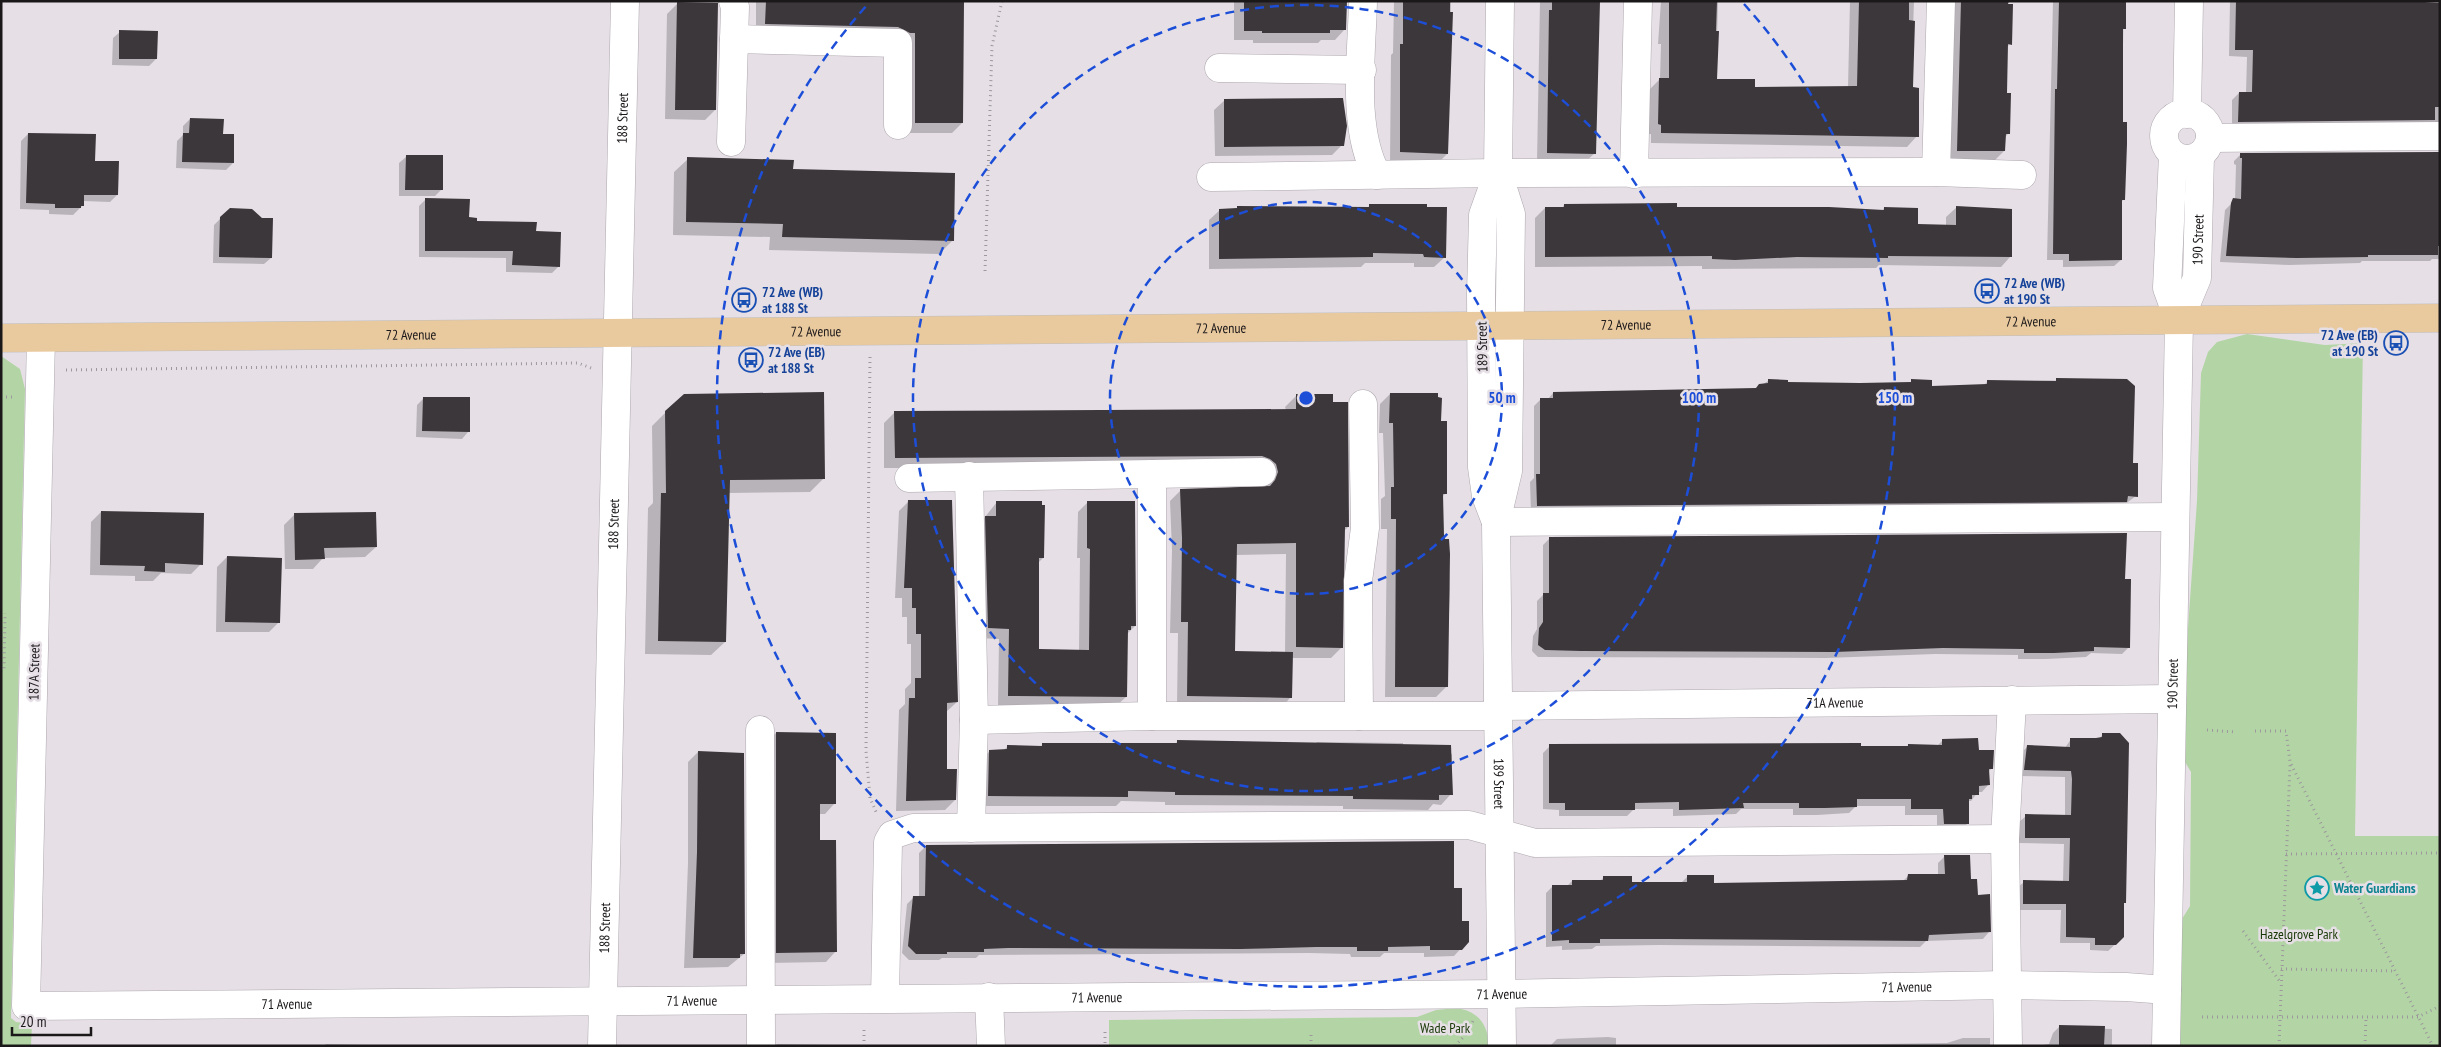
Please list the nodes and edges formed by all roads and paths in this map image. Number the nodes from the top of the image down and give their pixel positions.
1 (625, 1) edge
2 (733, 1) edge
3 (1002, 1) edge
4 (1363, 1) edge
5 (1500, 1) edge
6 (1638, 1) edge
7 (1941, 1) edge
8 (2189, 1) edge
9 (734, 39) junction
10 (1219, 68) dead end
11 (1362, 70) junction
12 (2187, 114) junction
13 (898, 125) dead end
14 (2440, 136) edge
15 (731, 142) dead end
16 (2205, 146) junction
17 (2173, 155) junction
18 (1936, 172) junction
19 (1498, 173) junction
20 (1634, 174) junction
21 (2022, 174) dead end
22 (1378, 175) junction
23 (1211, 177) dead end
24 (985, 270) dead end
25 (2440, 318) edge
26 (2179, 321) junction
27 (1481, 326) junction
28 (1509, 326) junction
29 (618, 331) junction
30 (1, 338) edge
31 (41, 338) junction
32 (56, 370) dead end
33 (594, 372) dead end
34 (870, 386) dead end
35 (1, 397) edge
36 (12, 397) dead end
37 (1363, 404) dead end
38 (1262, 472) dead end
39 (1152, 474) junction
40 (969, 476) junction
41 (909, 478) dead end
42 (2174, 517) junction
43 (1496, 522) junction
44 (2172, 699) junction
45 (2012, 700) junction
46 (1497, 711) junction
47 (1152, 716) junction
48 (1359, 716) junction
49 (974, 720) junction
50 (760, 730) dead end
51 (2207, 730) dead end
52 (2235, 732) dead end
53 (2255, 732) dead end
54 (2290, 762) junction
55 (878, 816) dead end
56 (971, 828) junction
57 (1500, 833) junction
58 (2005, 839) junction
59 (2334, 853) junction
60 (2440, 853) edge
61 (2286, 854) junction
62 (2243, 931) dead end
63 (2281, 969) junction
64 (2395, 971) junction
65 (2281, 983) junction
66 (2008, 985) junction
67 (2167, 990) junction
68 (1501, 994) junction
69 (989, 997) junction
70 (885, 998) junction
71 (761, 1000) junction
72 (603, 1001) junction
73 (26, 1006) joint
74 (2440, 1006) edge
75 (2242, 1016) dead end
76 (2250, 1016) junction
77 (2280, 1016) junction
78 (2202, 1017) dead end
79 (2366, 1017) junction
80 (2418, 1017) junction
81 (1477, 1019) dead end
82 (864, 1025) dead end
83 (1312, 1031) dead end
84 (1105, 1032) dead end
85 (602, 1046) edge
86 (761, 1046) edge
87 (864, 1046) edge
88 (991, 1046) edge
89 (1105, 1046) edge
90 (1311, 1046) edge
91 (1455, 1046) edge
92 (1502, 1046) edge
93 (2008, 1046) edge
94 (2166, 1046) edge
95 (2279, 1046) edge
96 (2365, 1046) edge
97 (2433, 1046) edge

1 - 29 street, 188 Street
2 - 9 street
3 - 24 path
4 - 11 street
5 - 19 street, 189 Street
6 - 20 street
7 - 18 street
8 - 12 street
9 - 13 street
9 - 15 street
10 - 11 street
11 - 22 street
12 - 16 street, 190 Street
12 - 17 street, 190 Street
14 - 16 street
16 - 17 street
16 - 26 street, 190 Street
17 - 26 street, 190 Street
18 - 20 street
18 - 21 street
19 - 20 street
19 - 22 street
19 - 27 street, 189 Street
19 - 28 street, 189 Street
22 - 23 street
25 - 26 main road, 72 Avenue
26 - 28 main road, 72 Avenue
26 - 42 street, 190 Street
27 - 28 main road, 72 Avenue
27 - 29 main road, 72 Avenue
27 - 43 street, 189 Street
28 - 43 street, 189 Street
29 - 31 main road, 72 Avenue
29 - 72 street, 188 Street
30 - 31 main road, 72 Avenue
31 - 73 street, 187A Street
32 - 33 path
34 - 55 path
35 - 36 path
37 - 48 street
38 - 39 street
39 - 40 street
39 - 47 street
40 - 41 street
40 - 49 street
42 - 43 street
42 - 44 street, 190 Street
43 - 46 street, 189 Street
44 - 45 street, 71A Avenue
44 - 67 street, 190 Street
45 - 46 street, 71A Avenue
45 - 58 street
46 - 48 street, 71A Avenue
46 - 57 street, 189 Street
47 - 48 street, 71A Avenue
47 - 49 street, 71A Avenue
49 - 56 street
50 - 71 street
51 - 52 path
53 - 54 path
54 - 59 path
54 - 61 path
56 - 57 street
56 - 70 street
57 - 58 street
57 - 68 street, 189 Street
58 - 66 street
59 - 60 path
59 - 61 path
59 - 64 path
61 - 63 path
62 - 65 path
63 - 64 path
63 - 65 path
64 - 80 path
65 - 77 path
66 - 67 street, 71 Avenue
66 - 68 street, 71 Avenue
66 - 93 street
67 - 94 street, 190 Street
68 - 69 street, 71 Avenue
68 - 92 street, 189 Street
69 - 70 street, 71 Avenue
69 - 88 street
70 - 71 street, 71 Avenue
71 - 72 street, 71 Avenue
71 - 86 street
72 - 73 street, 71 Avenue
72 - 85 street, 188 Street
74 - 80 path
75 - 76 path
76 - 77 path
76 - 78 path
77 - 79 path
77 - 95 path
79 - 80 path
79 - 96 path
80 - 97 path
81 - 91 path
82 - 87 path
83 - 90 path
84 - 89 path

